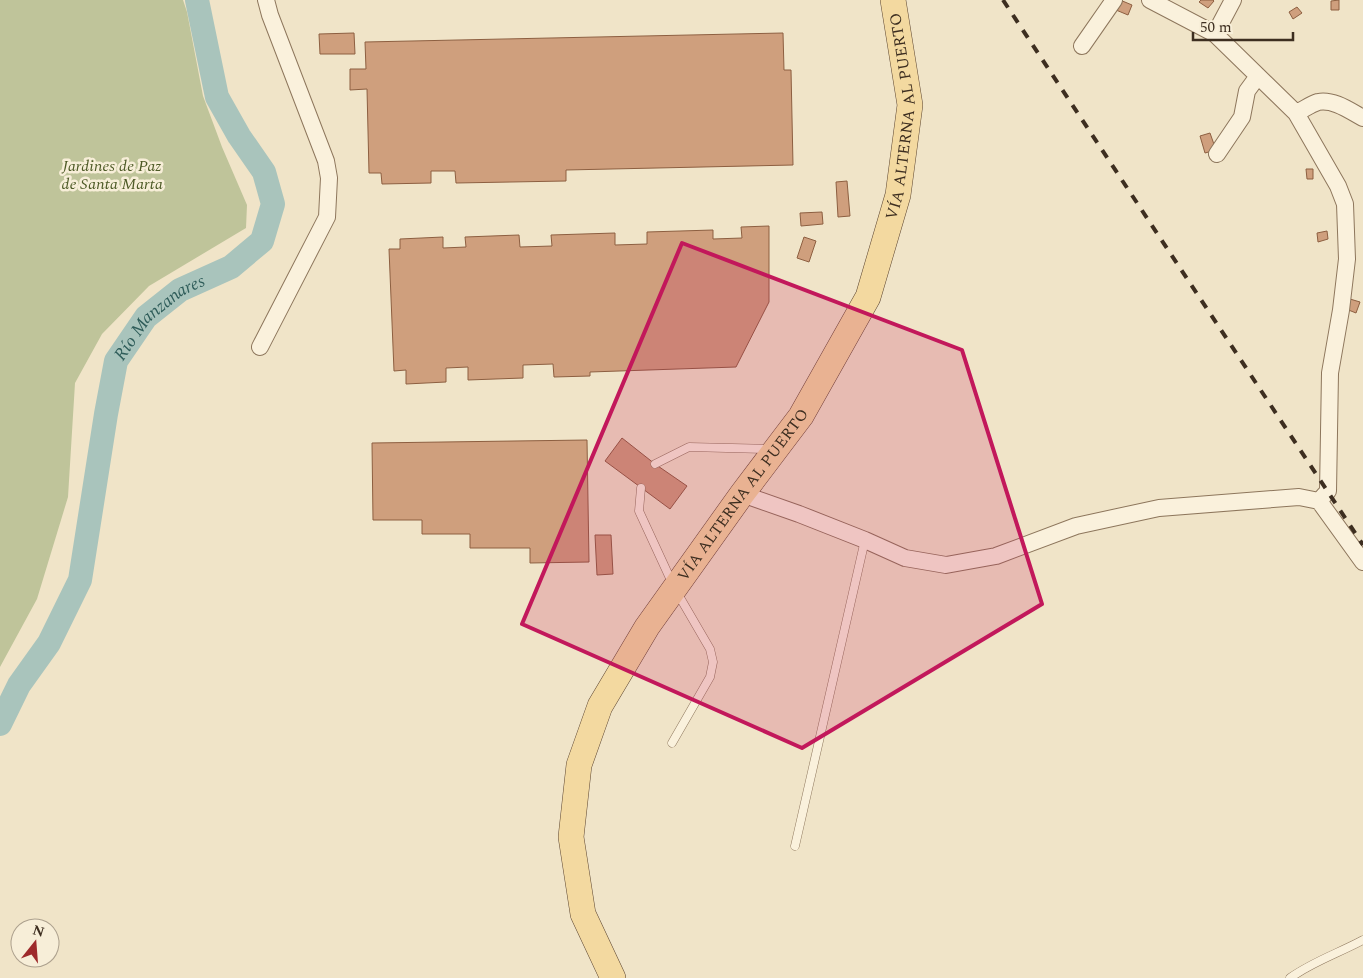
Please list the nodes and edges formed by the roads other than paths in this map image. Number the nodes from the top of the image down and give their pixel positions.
1 (266, 0) edge
2 (893, 0) edge
3 (1114, 0) edge
4 (1150, 0) edge
5 (1233, 0) edge
6 (1215, 34) junction
7 (1082, 46) dead end
8 (1258, 76) junction
9 (1296, 113) junction
10 (1363, 118) edge
11 (1217, 154) dead end
12 (260, 347) dead end
13 (776, 449) junction
14 (655, 464) dead end
15 (641, 488) dead end
16 (742, 494) junction
17 (1319, 501) junction
18 (865, 540) junction
19 (1363, 562) edge
20 (675, 589) junction
21 (672, 743) dead end
22 (795, 846) dead end
23 (1363, 940) edge
24 (613, 978) edge
25 (1290, 978) edge

1 - 12 street
2 - 13 main road, VÍA ALTERNA AL PUERTO
3 - 7 street
4 - 6 street
5 - 6 street
6 - 8 street
8 - 9 street
8 - 11 street
9 - 10 street
9 - 17 street
13 - 14 lane
13 - 16 main road, VÍA ALTERNA AL PUERTO
15 - 20 lane
16 - 18 street
16 - 20 main road, VÍA ALTERNA AL PUERTO
17 - 18 street
17 - 19 street
18 - 22 lane
20 - 21 lane
20 - 24 main road, VÍA ALTERNA AL PUERTO
23 - 25 lane

